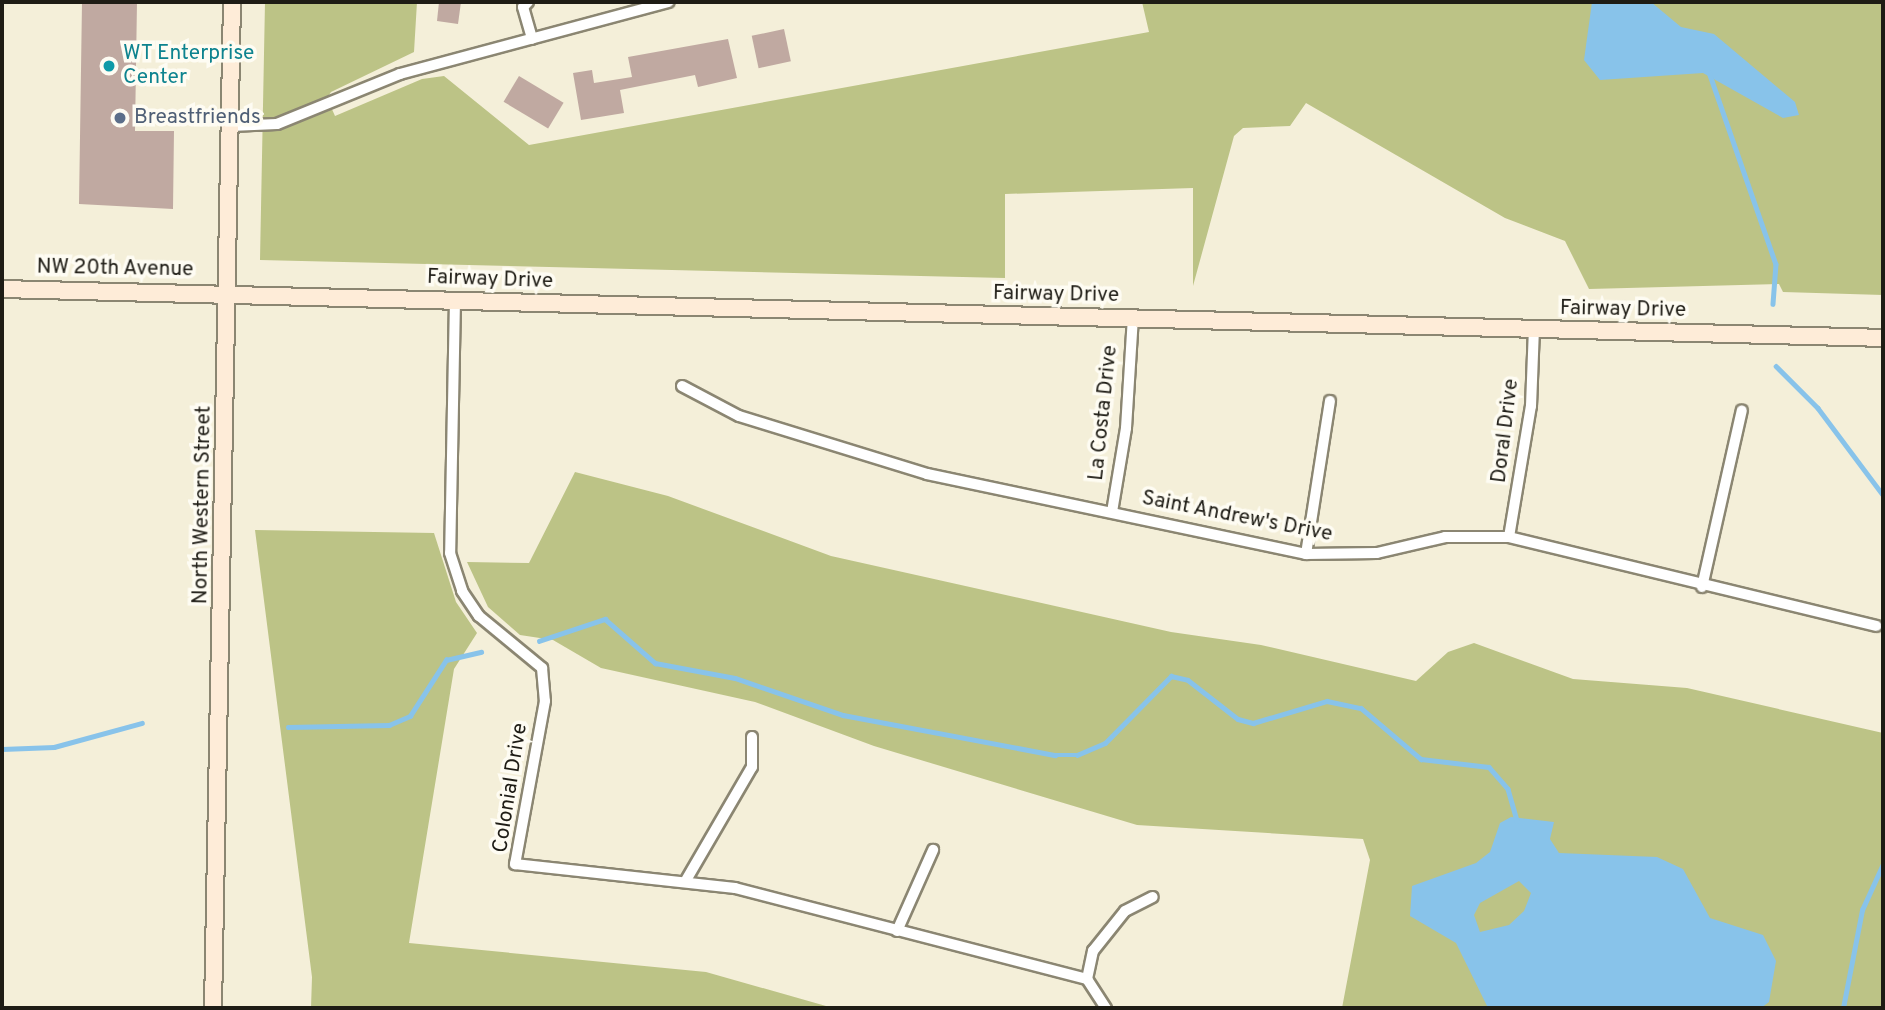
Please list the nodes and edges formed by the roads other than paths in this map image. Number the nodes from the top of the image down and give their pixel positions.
1 (232, 2) edge
2 (528, 2) edge
3 (618, 2) edge
4 (668, 2) edge
5 (624, 14) junction
6 (532, 38) junction
7 (231, 126) junction
8 (2, 289) edge
9 (228, 291) junction
10 (455, 300) junction
11 (1133, 318) junction
12 (1534, 329) junction
13 (1883, 338) edge
14 (682, 386) dead end
15 (1329, 401) dead end
16 (1742, 410) dead end
17 (1112, 512) junction
18 (1509, 537) junction
19 (1306, 554) junction
20 (1702, 587) junction
21 (1876, 626) dead end
22 (752, 737) dead end
23 (933, 850) dead end
24 (685, 882) junction
25 (1153, 897) dead end
26 (897, 931) junction
27 (1087, 979) junction
28 (214, 1008) edge
29 (1106, 1008) edge

1 - 7 main road, North Western Street
2 - 6 street
3 - 5 street
4 - 5 street
5 - 6 street
6 - 7 street
7 - 9 main road, North Western Street
8 - 9 main road, NW 20th Avenue
9 - 10 main road, Fairway Drive
9 - 28 main road, North Western Street
10 - 11 main road, Fairway Drive
10 - 24 street, Colonial Drive
11 - 12 main road, Fairway Drive
11 - 17 street, La Costa Drive
12 - 13 main road, Fairway Drive
12 - 18 street, Doral Drive
14 - 17 street, Saint Andrew's Drive
15 - 19 street
16 - 20 street
17 - 19 street, Saint Andrew's Drive
18 - 19 street, Saint Andrew's Drive
18 - 20 street, Saint Andrew's Drive
20 - 21 street, Saint Andrew's Drive
22 - 24 street
23 - 26 street
24 - 26 street, Colonial Drive
25 - 27 street
26 - 27 street, Colonial Drive
27 - 29 street

